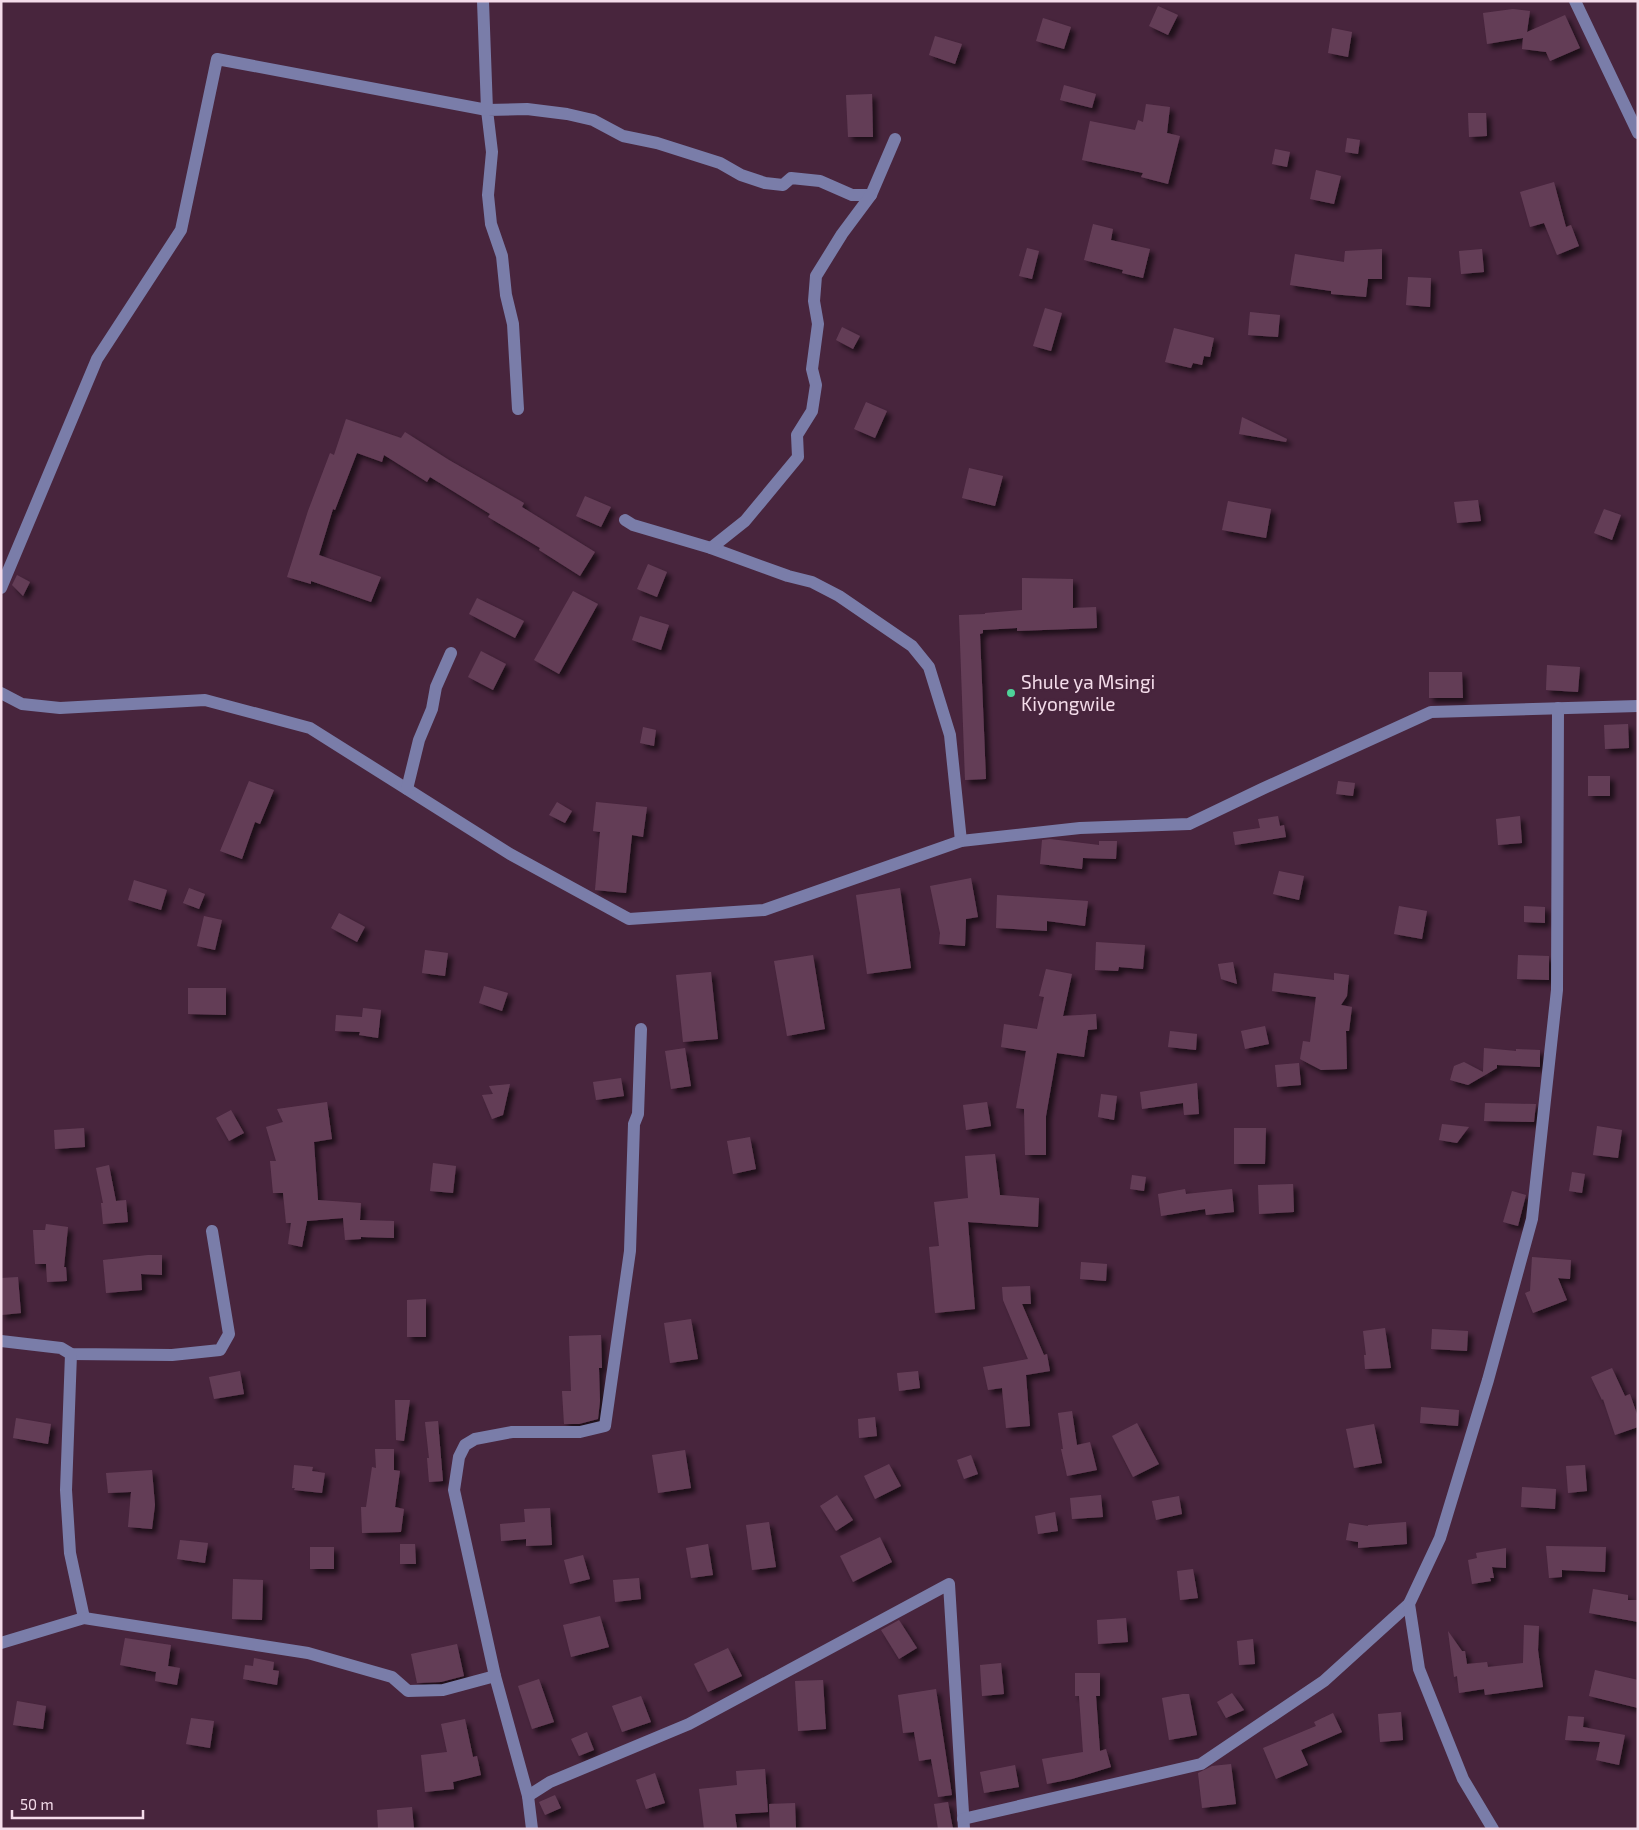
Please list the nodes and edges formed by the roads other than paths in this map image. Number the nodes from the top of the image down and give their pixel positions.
1 (483, 1) edge
2 (1575, 1) edge
3 (487, 110) junction
4 (1638, 132) edge
5 (895, 139) dead end
6 (871, 195) junction
7 (518, 409) dead end
8 (625, 520) dead end
9 (711, 548) junction
10 (1, 588) edge
11 (451, 653) dead end
12 (1, 693) edge
13 (1638, 706) edge
14 (1558, 708) junction
15 (407, 789) junction
16 (961, 841) junction
17 (641, 1029) dead end
18 (212, 1231) dead end
19 (1, 1341) edge
20 (72, 1354) junction
21 (1409, 1604) junction
22 (84, 1618) junction
23 (1, 1643) edge
24 (495, 1676) junction
25 (528, 1796) junction
26 (964, 1824) edge
27 (532, 1829) edge
28 (1493, 1829) edge

1 - 3 street
2 - 4 street
3 - 6 street
3 - 7 street
3 - 10 street
5 - 6 street
6 - 9 street
8 - 9 street
9 - 16 street
11 - 15 street
12 - 15 street
13 - 14 street
14 - 16 street
14 - 21 street
15 - 16 street
17 - 24 street
18 - 20 street
19 - 20 street
20 - 22 street
21 - 26 street
21 - 28 street
22 - 23 street
22 - 24 street
24 - 25 street
25 - 26 street
25 - 27 street

